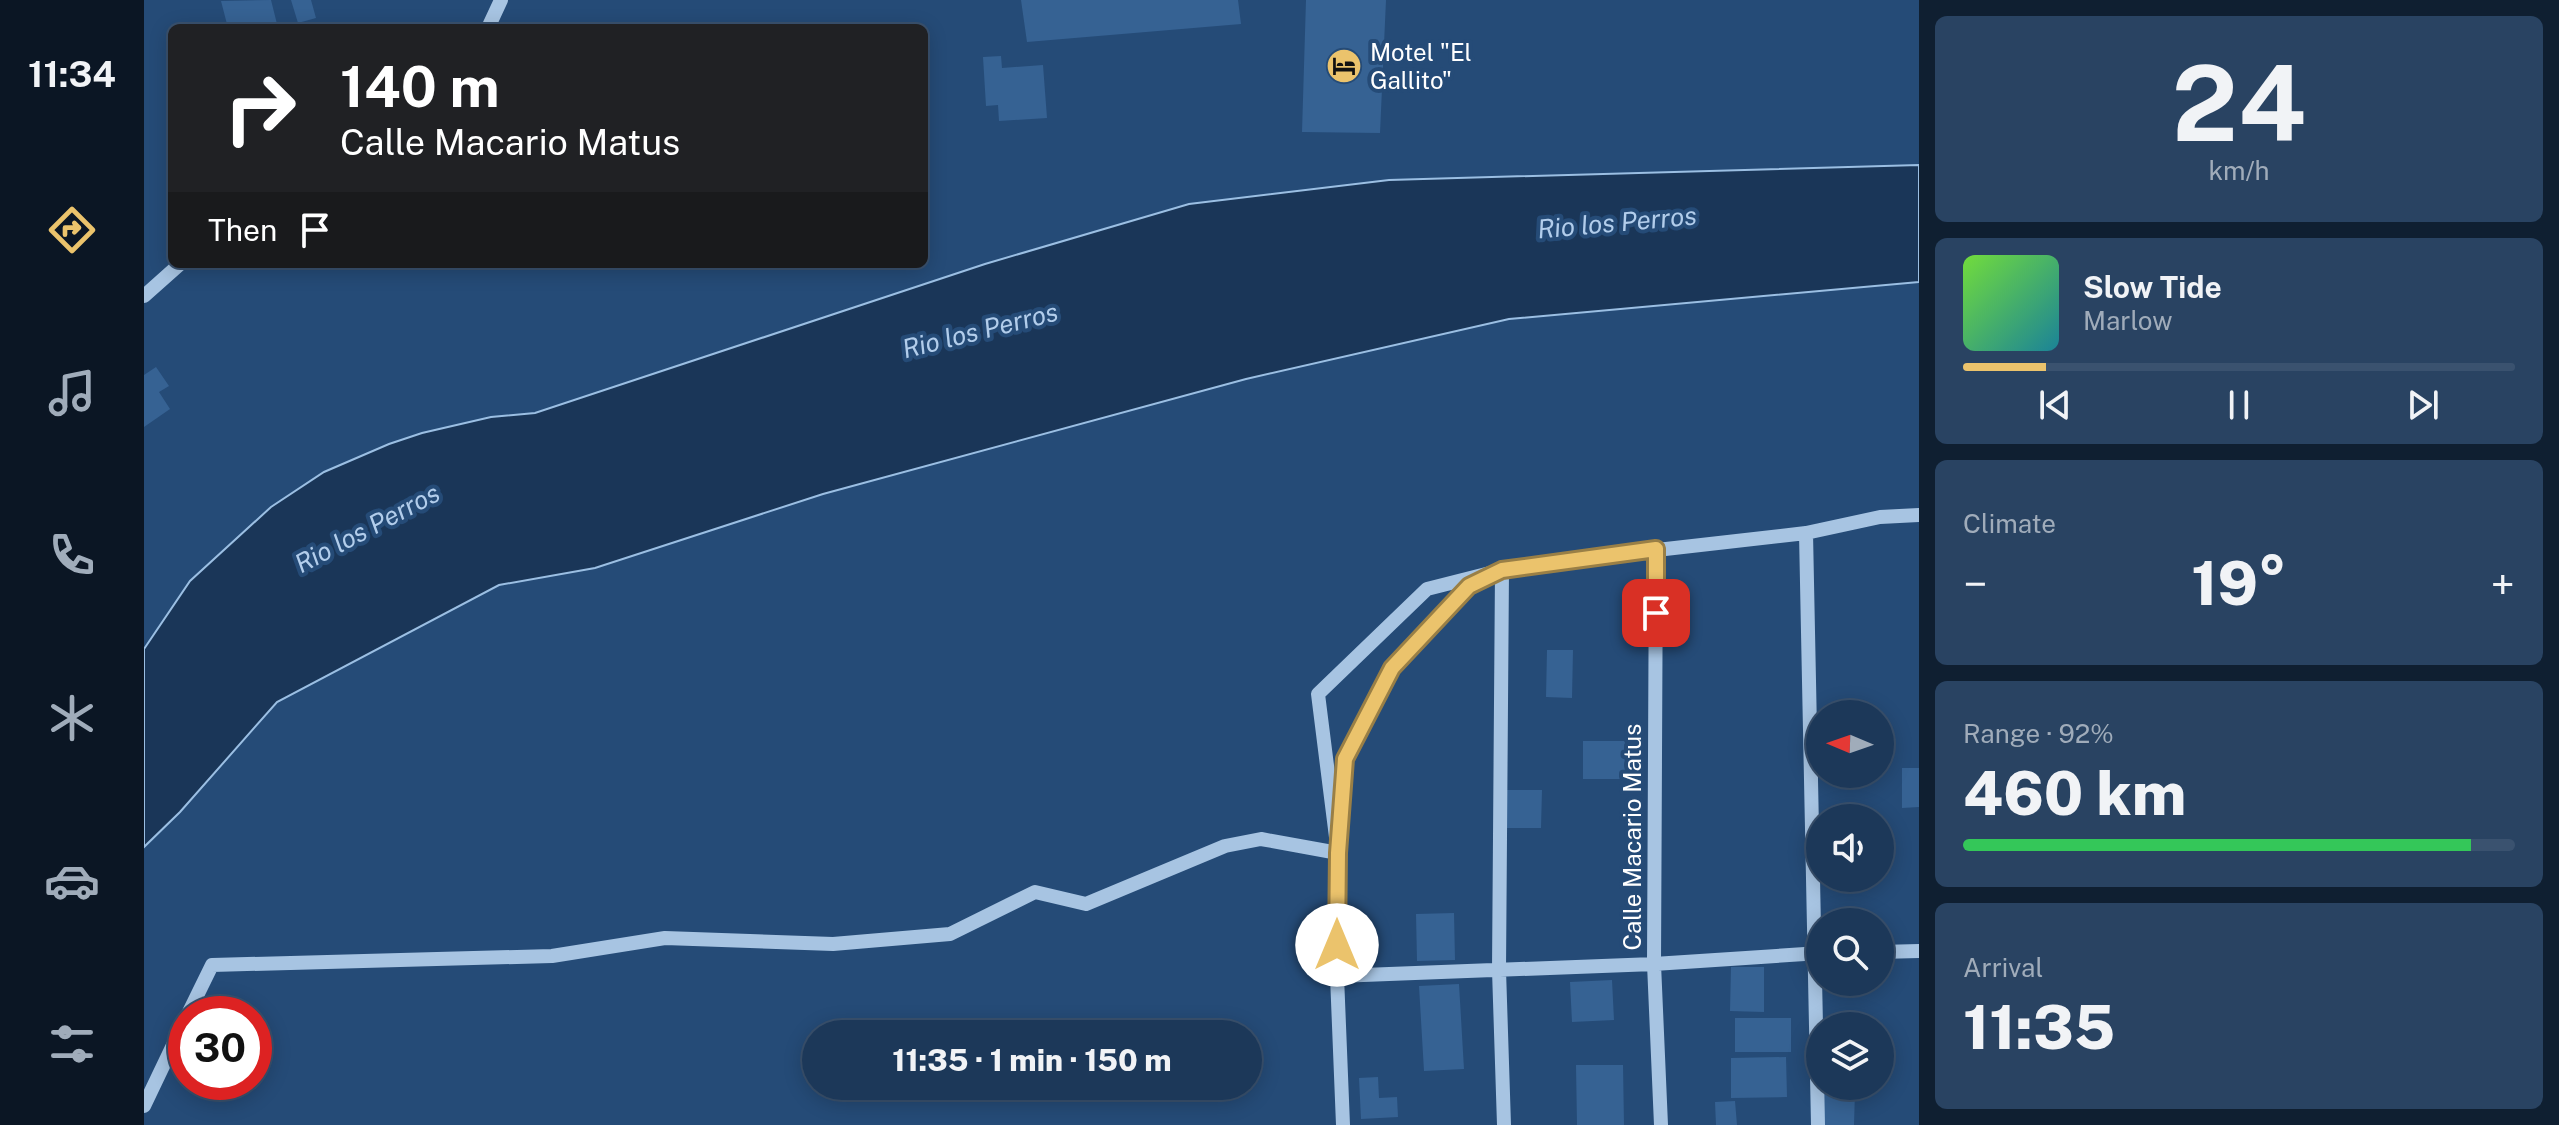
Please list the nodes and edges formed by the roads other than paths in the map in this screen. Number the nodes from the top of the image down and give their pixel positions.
1 (501, 0) edge
2 (490, 24) edge
3 (176, 268) edge
4 (144, 296) edge
5 (1919, 515) edge
6 (1806, 533) junction
7 (1656, 549) junction
8 (1502, 570) junction
9 (1338, 853) junction
10 (1816, 908) edge
11 (1919, 951) edge
12 (1894, 952) edge
13 (1806, 955) edge
14 (1654, 964) junction
15 (1499, 970) junction
16 (1337, 976) junction
17 (197, 996) edge
18 (1817, 996) edge
19 (168, 1056) edge
20 (144, 1106) edge
21 (1343, 1125) edge
22 (1504, 1125) edge
23 (1661, 1125) edge
24 (1818, 1125) edge

1 - 2 street
3 - 4 street
5 - 6 street
6 - 7 street
6 - 10 street
7 - 8 street
7 - 14 street, Calle Macario Matus
8 - 9 street
8 - 9 street
8 - 15 street
9 - 16 street
9 - 17 street
11 - 12 street
13 - 14 street
14 - 15 street
14 - 23 street, Calle Macario Matus
15 - 16 street
15 - 22 street
16 - 21 street
18 - 24 street
19 - 20 street

